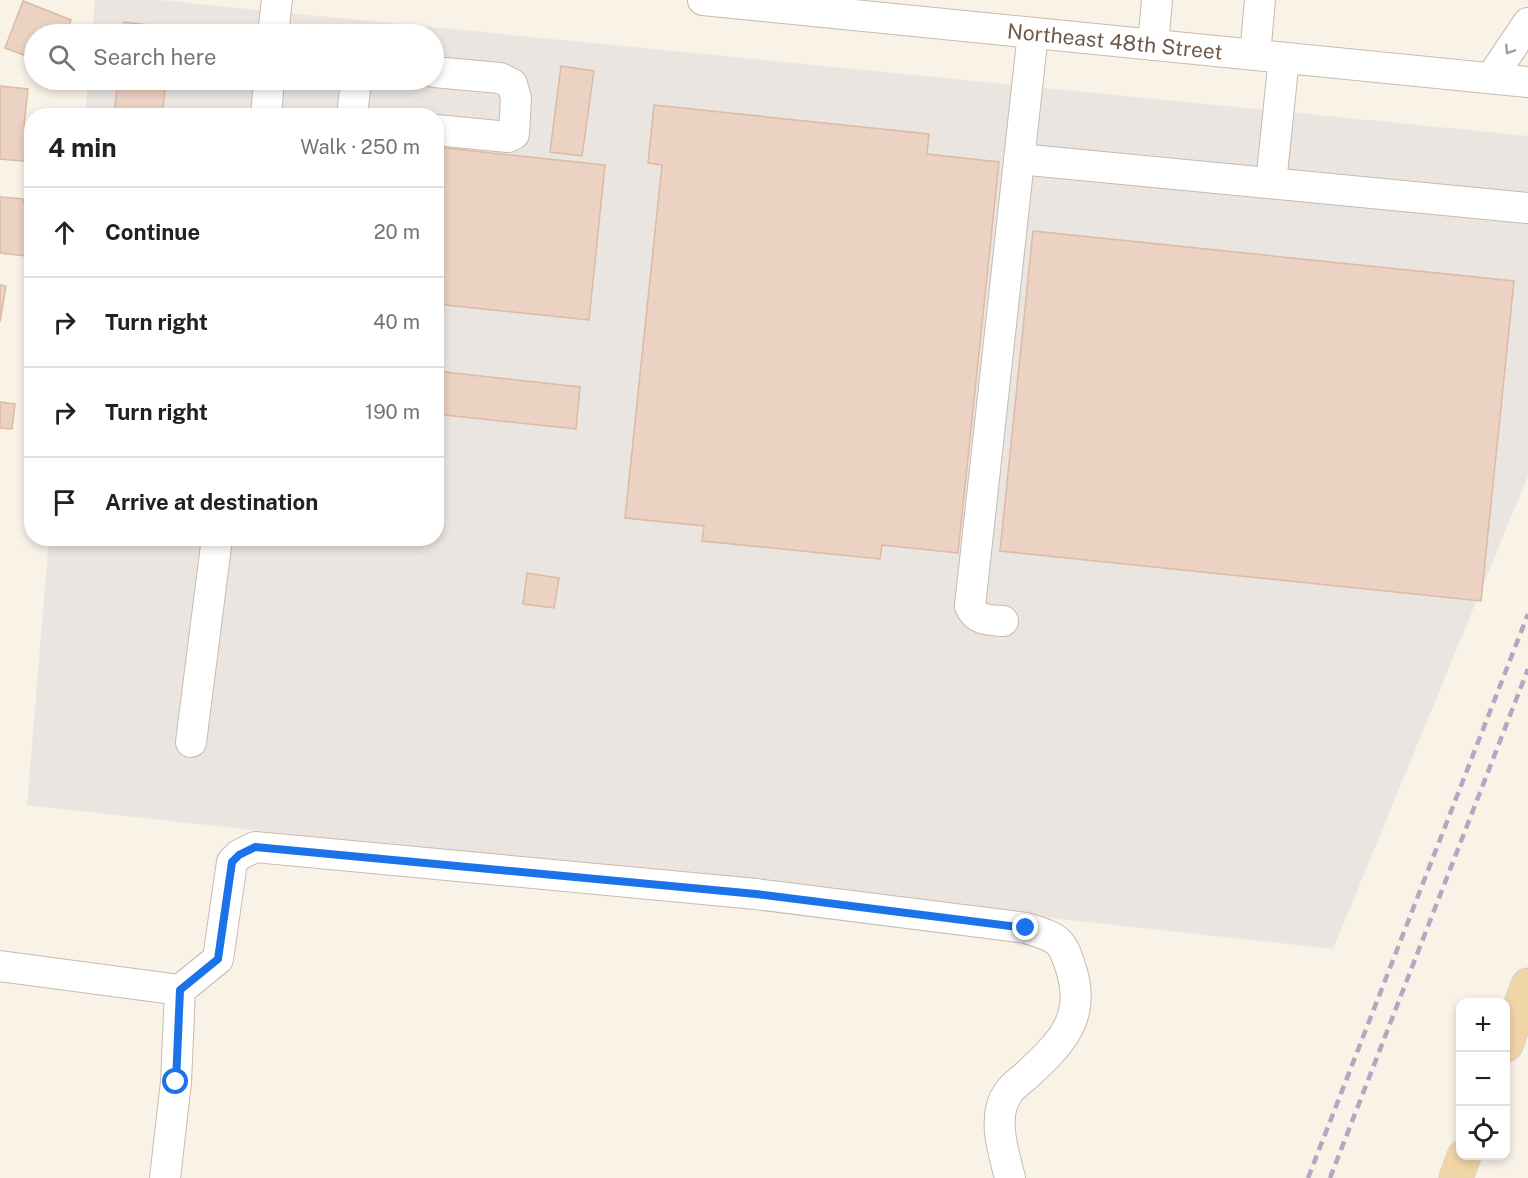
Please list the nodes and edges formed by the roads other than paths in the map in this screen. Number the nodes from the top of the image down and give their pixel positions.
1 (277, 0) edge
2 (703, 0) edge
3 (1157, 0) edge
4 (1260, 0) edge
5 (925, 11) edge
6 (1528, 23) edge
7 (274, 24) edge
8 (1033, 33) junction
9 (1153, 45) junction
10 (1270, 56) junction
11 (444, 73) edge
12 (1491, 78) junction
13 (1528, 82) edge
14 (268, 90) edge
15 (355, 90) edge
16 (267, 108) edge
17 (353, 108) edge
18 (444, 131) edge
19 (1019, 159) junction
20 (1271, 183) junction
21 (1528, 208) edge
22 (216, 546) edge
23 (1003, 621) dead end
24 (191, 742) dead end
25 (0, 966) edge
26 (1528, 985) edge
27 (180, 990) junction
28 (1510, 1034) edge
29 (1462, 1160) edge
30 (165, 1178) edge
31 (1010, 1178) edge
32 (1456, 1178) edge

1 - 7 street
2 - 5 street, Northeast 48th Street
3 - 9 street
4 - 10 street
5 - 8 street, Northeast 48th Street
6 -> 12 street
8 - 9 street, Northeast 48th Street
8 - 19 street
9 - 10 street, Northeast 48th Street
10 - 12 street, Northeast 48th Street
10 - 20 street
11 - 18 street
12 - 13 street, Northeast 48th Street
14 - 16 street
15 - 17 street
19 - 20 street
19 - 23 street
20 - 21 street
22 - 24 street
25 - 27 street
26 - 28 main road
27 - 30 street
27 - 31 street
29 - 32 main road

